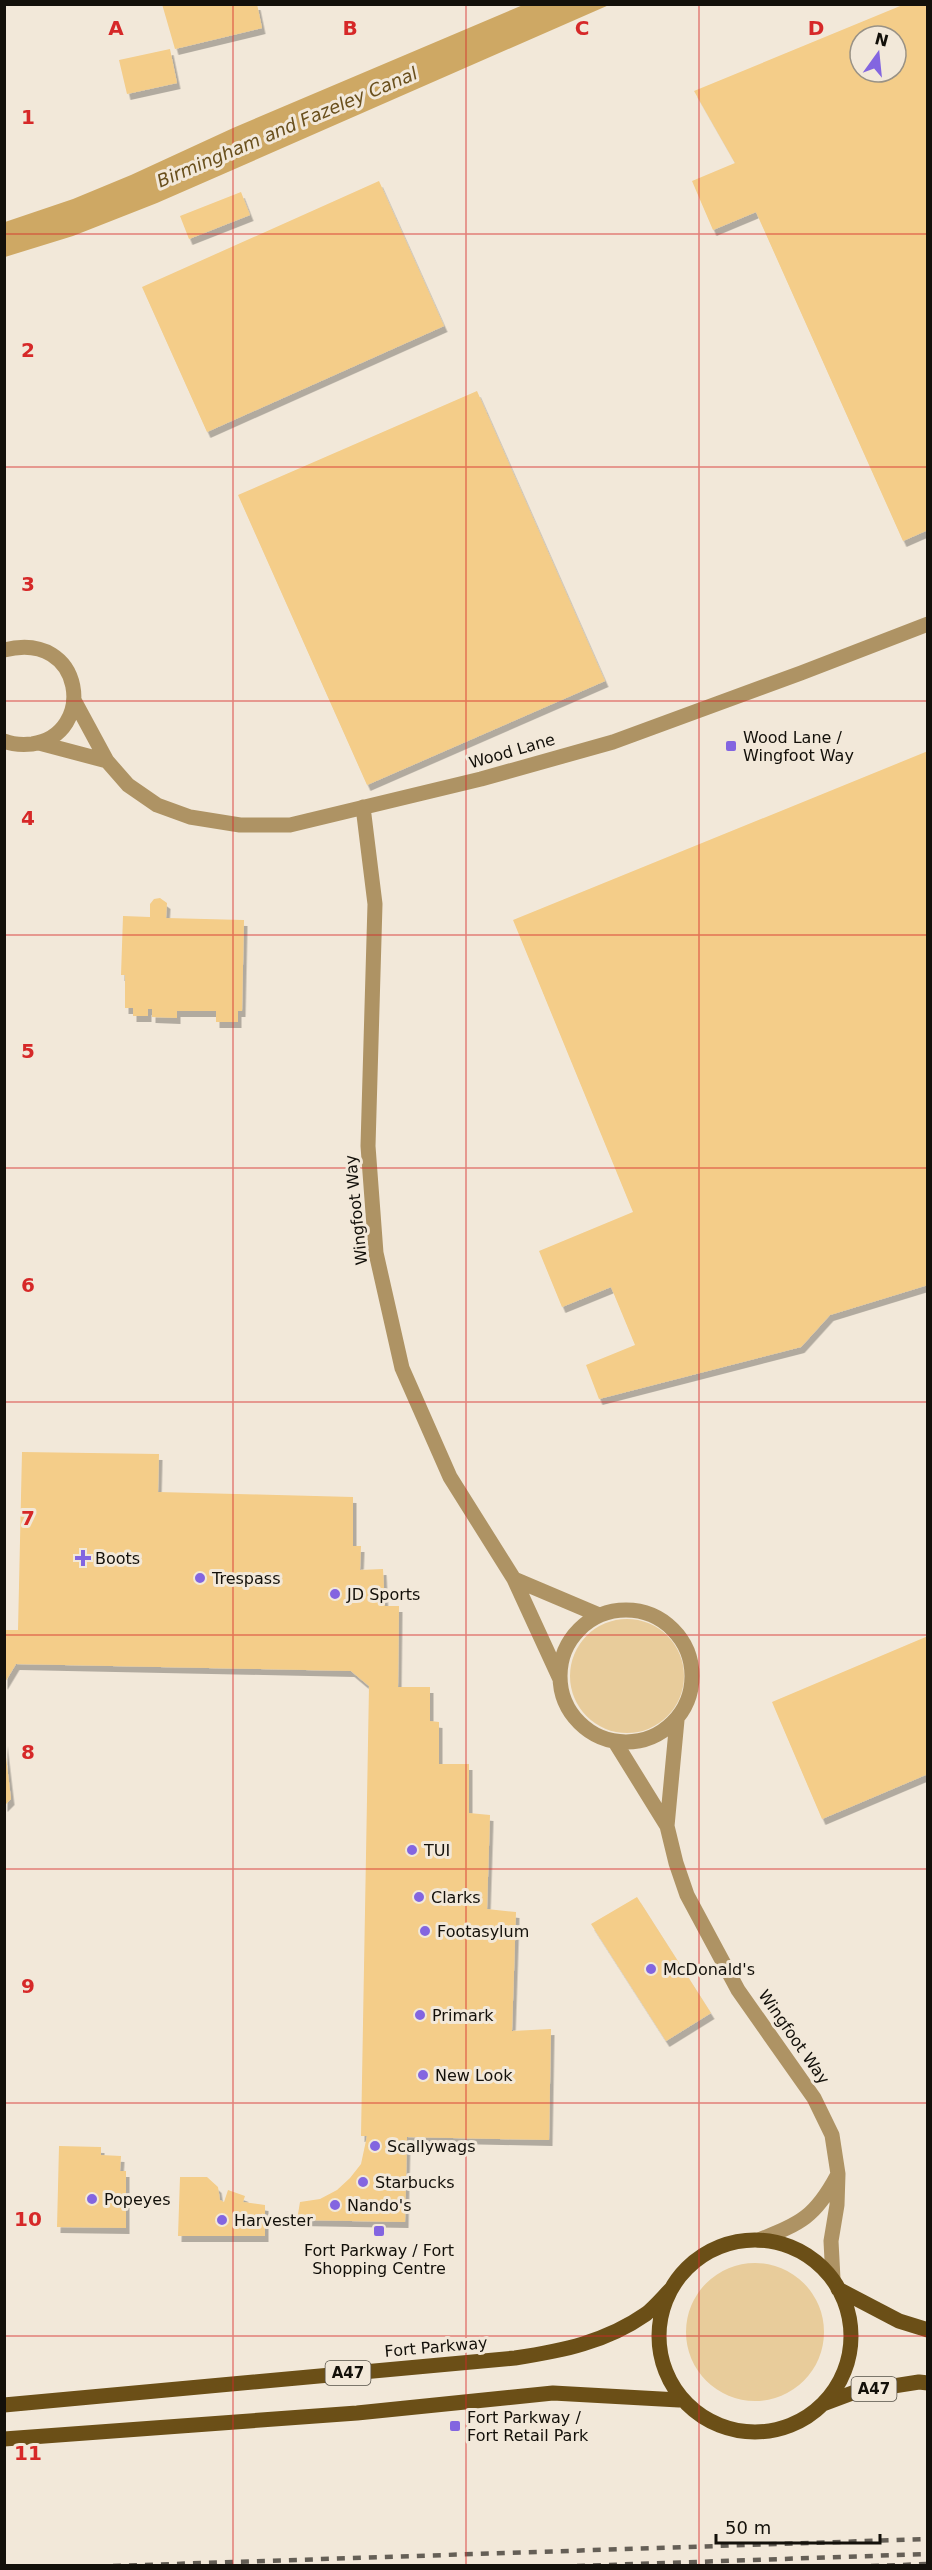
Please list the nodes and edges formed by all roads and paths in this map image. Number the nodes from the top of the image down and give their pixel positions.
1 (927, 624) edge
2 (4, 650) edge
3 (74, 700) junction
4 (4, 741) edge
5 (39, 743) junction
6 (107, 761) junction
7 (363, 807) junction
8 (514, 1579) junction
9 (599, 1615) junction
10 (560, 1679) junction
11 (677, 1720) junction
12 (615, 1742) junction
13 (667, 1826) junction
14 (838, 2174) junction
15 (759, 2240) junction
16 (836, 2284) junction
17 (672, 2288) junction
18 (927, 2330) edge
19 (927, 2383) edge
20 (679, 2400) junction
21 (823, 2404) junction
22 (4, 2405) edge
23 (4, 2439) edge

1 - 7 street, Wood Lane
2 - 3 street, Wood Lane
3 - 5 street
3 - 6 street, Wood Lane
4 - 5 street
5 - 6 street
6 - 7 street, Wood Lane
7 - 8 street, Wingfoot Way
8 - 9 street
8 - 10 street, Wingfoot Way
9 - 10 street
9 - 11 street
10 - 12 street
11 - 12 street
11 - 13 street, Wingfoot Way
12 - 13 street, Wingfoot Way
13 - 14 street, Wingfoot Way
14 - 15 street
14 - 16 street, Wingfoot Way
15 - 16 main road, Fort Parkway
15 - 17 main road, Fort Parkway
16 - 18 main road, Fort Parkway
16 - 21 main road, Fort Parkway
17 - 20 main road, Fort Parkway
17 - 22 main road, Fort Parkway / A47
19 - 21 main road, Fort Parkway / A47
20 - 21 main road, Fort Parkway
20 - 23 main road, Fort Parkway

